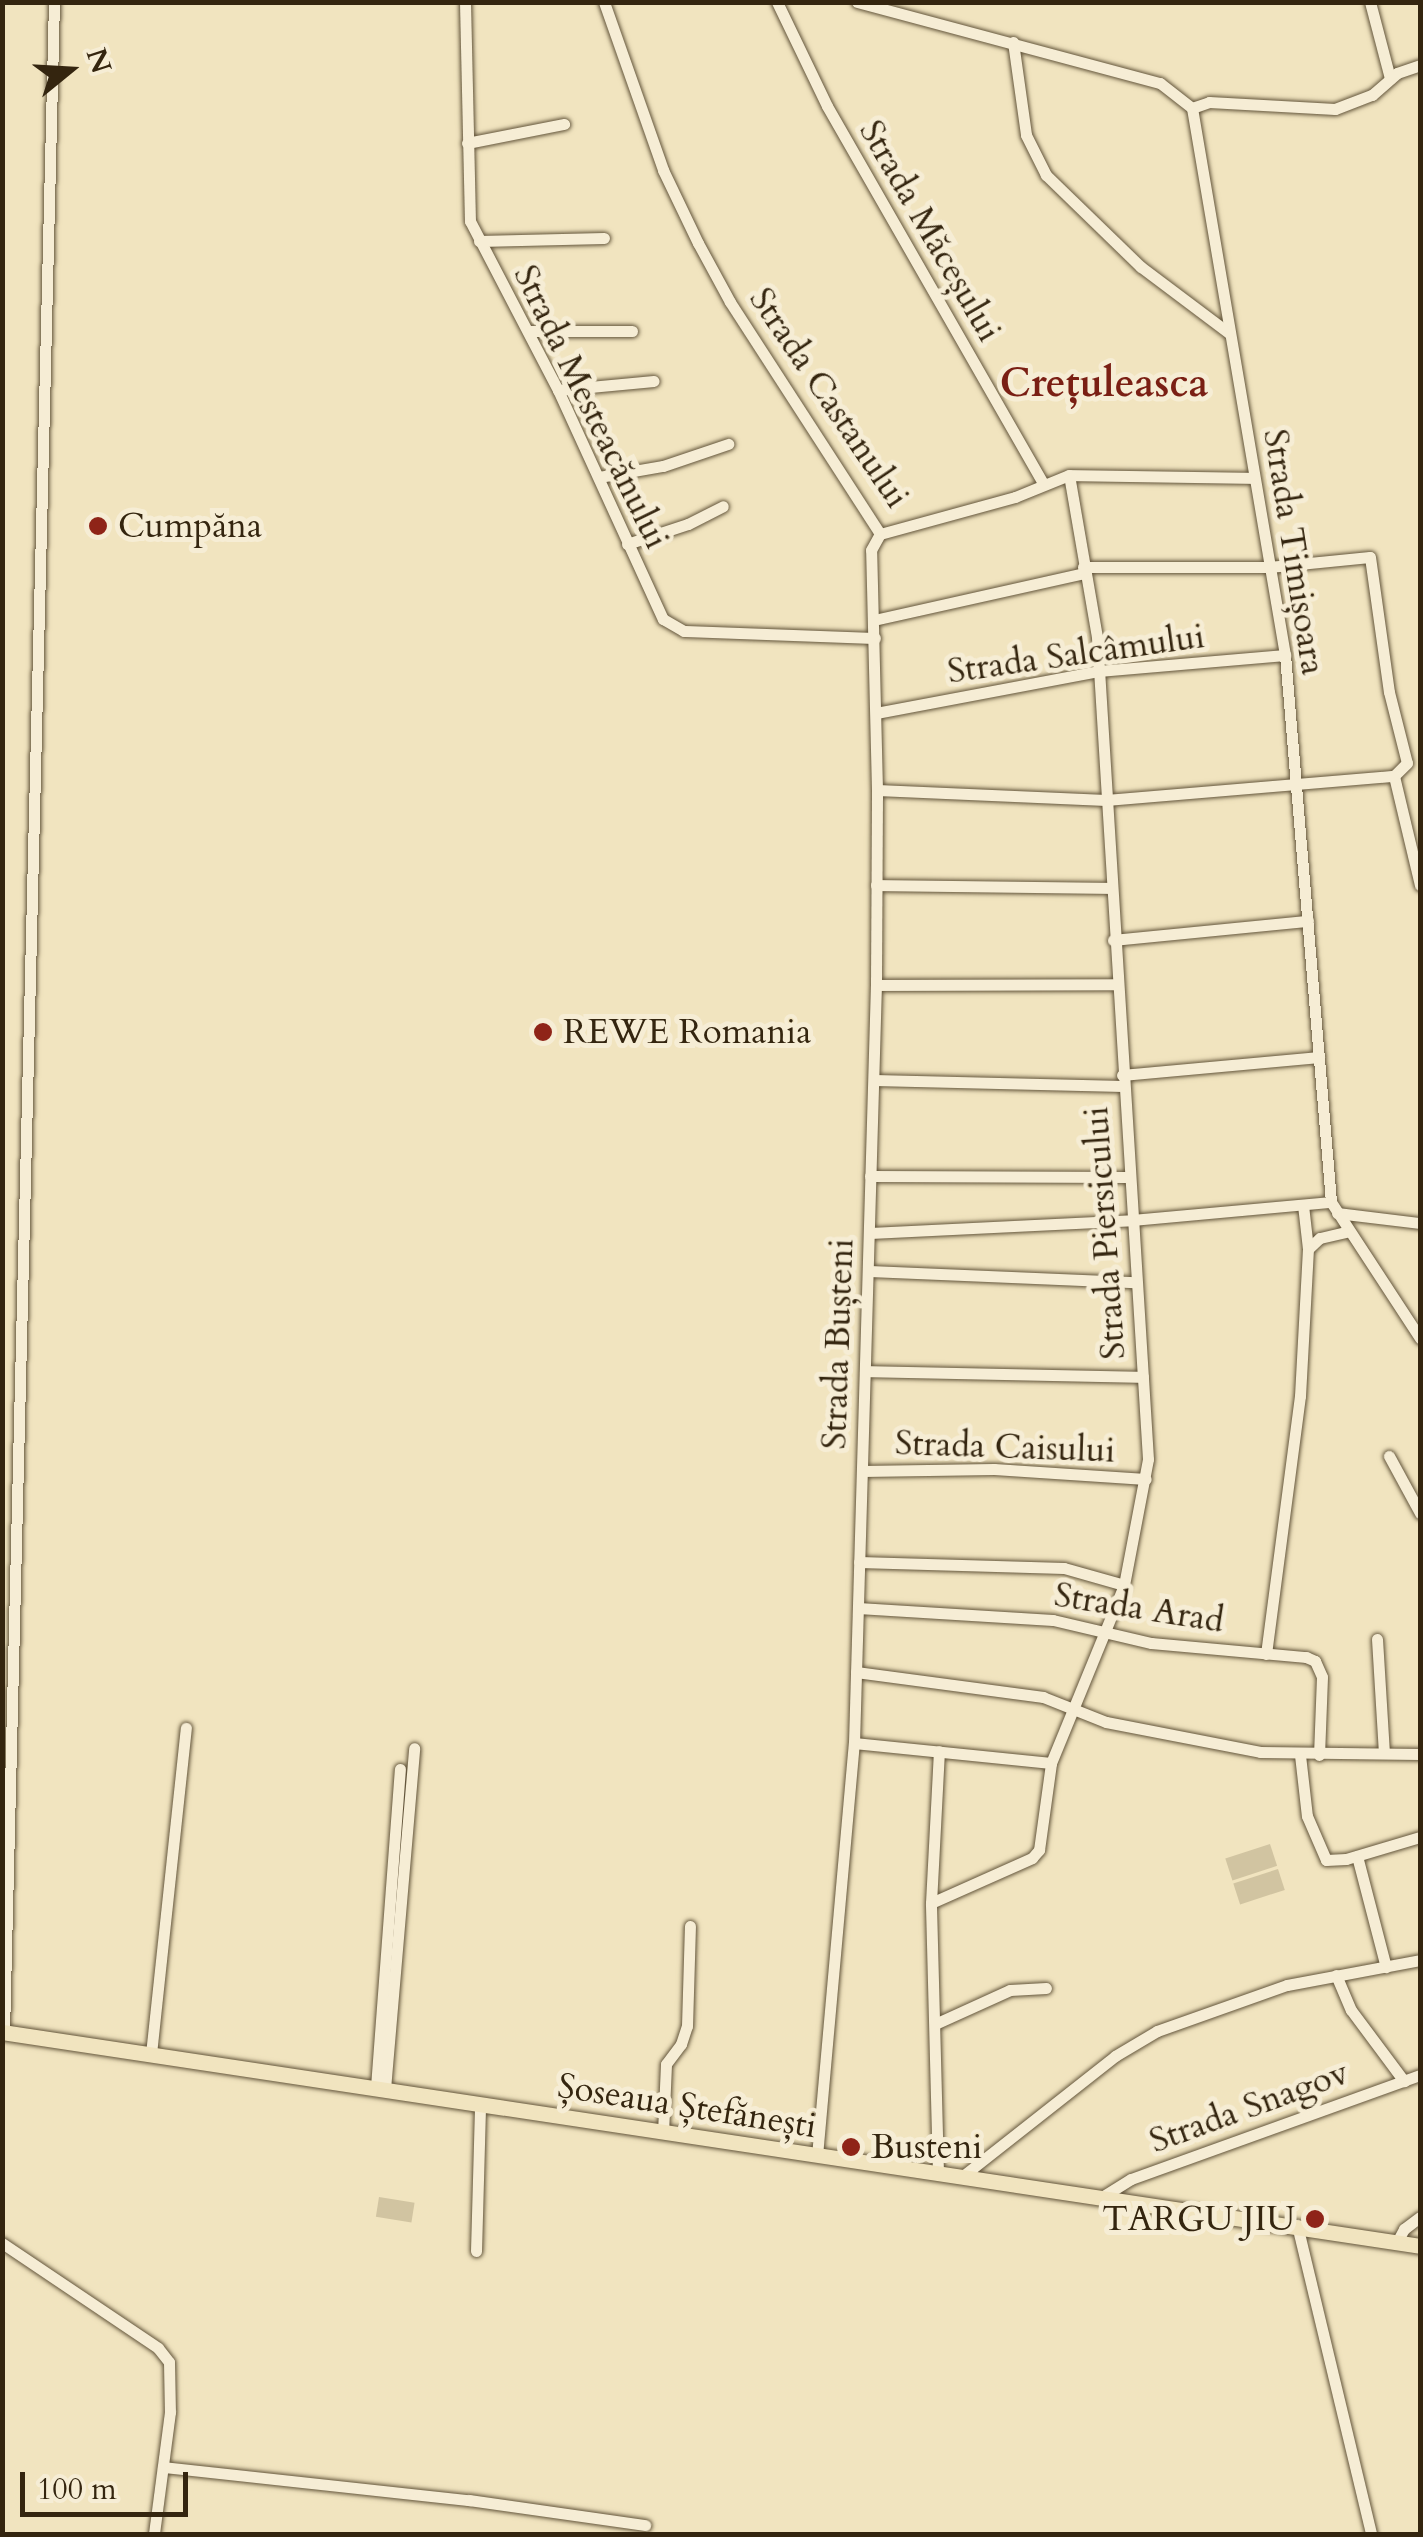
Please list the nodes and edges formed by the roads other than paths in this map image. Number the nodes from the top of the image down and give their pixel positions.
1 (54, 2) edge
2 (465, 2) edge
3 (604, 2) edge
4 (777, 2) edge
5 (858, 2) edge
6 (1370, 2) edge
7 (1013, 42) junction
8 (1415, 66) edge
9 (1386, 82) junction
10 (1192, 108) junction
11 (564, 124) dead end
12 (466, 142) junction
13 (604, 238) dead end
14 (478, 240) junction
15 (529, 331) junction
16 (632, 331) dead end
17 (1229, 333) junction
18 (654, 382) dead end
19 (558, 390) junction
20 (728, 444) dead end
21 (1069, 475) junction
22 (599, 477) junction
23 (1254, 478) junction
24 (1043, 483) junction
25 (723, 506) dead end
26 (880, 534) junction
27 (627, 544) junction
28 (1270, 567) junction
29 (1083, 570) junction
30 (874, 620) junction
31 (874, 638) junction
32 (1285, 655) junction
33 (1098, 671) junction
34 (876, 713) junction
35 (1394, 776) junction
36 (1298, 782) junction
37 (878, 790) junction
38 (1106, 800) junction
39 (876, 885) junction
40 (1420, 885) edge
41 (1111, 888) junction
42 (1308, 920) junction
43 (1113, 940) junction
44 (1116, 984) junction
45 (876, 985) junction
46 (1319, 1057) junction
47 (874, 1080) junction
48 (1122, 1080) junction
49 (870, 1176) junction
50 (1129, 1177) junction
51 (1303, 1205) junction
52 (1334, 1208) junction
53 (1132, 1220) junction
54 (1420, 1224) edge
55 (1347, 1232) junction
56 (870, 1233) junction
57 (1308, 1248) junction
58 (869, 1271) junction
59 (1136, 1282) junction
60 (1420, 1338) edge
61 (865, 1371) junction
62 (1143, 1377) junction
63 (1389, 1456) dead end
64 (862, 1471) junction
65 (1146, 1479) junction
66 (1420, 1513) edge
67 (860, 1562) junction
68 (1124, 1585) junction
69 (858, 1608) junction
70 (1108, 1632) junction
71 (1377, 1639) dead end
72 (1266, 1654) junction
73 (856, 1672) junction
74 (1074, 1706) junction
75 (186, 1728) dead end
76 (854, 1743) junction
77 (414, 1748) dead end
78 (939, 1752) junction
79 (1384, 1753) junction
80 (1420, 1754) edge
81 (1300, 1755) junction
82 (1319, 1755) junction
83 (1051, 1763) junction
84 (400, 1769) dead end
85 (1420, 1837) edge
86 (1357, 1856) junction
87 (931, 1903) junction
88 (690, 1926) dead end
89 (1420, 1960) edge
90 (1386, 1966) junction
91 (1336, 1975) junction
92 (1046, 1988) dead end
93 (935, 2024) junction
94 (3, 2032) edge
95 (151, 2054) junction
96 (1420, 2078) edge
97 (1404, 2081) junction
98 (381, 2088) junction
99 (480, 2105) junction
100 (662, 2133) junction
101 (816, 2156) junction
102 (938, 2172) junction
103 (964, 2176) junction
104 (1102, 2197) junction
105 (1420, 2217) edge
106 (1297, 2225) junction
107 (1397, 2242) junction
108 (2, 2243) edge
109 (1420, 2246) edge
110 (476, 2251) dead end
111 (163, 2468) junction
112 (645, 2525) dead end
113 (154, 2534) edge
114 (1372, 2534) edge

1 - 94 street
2 - 12 street, Strada Mesteacănului
3 - 26 street, Strada Castanului
4 - 24 street, Strada Măceșului
5 - 7 street
6 - 9 street
7 - 10 street
7 - 17 street
8 - 9 street
9 - 10 street
10 - 17 street, Strada Timișoara
11 - 12 street
12 - 14 street, Strada Mesteacănului
13 - 14 street
14 - 15 street, Strada Mesteacănului
15 - 16 street
15 - 19 street, Strada Mesteacănului
17 - 23 street, Strada Timișoara
18 - 19 street
19 - 22 street, Strada Mesteacănului
20 - 22 street
21 - 23 street, Strada Castanului
21 - 24 street, Strada Castanului
21 - 29 street, Strada Piersicului
22 - 27 street, Strada Mesteacănului
23 - 28 street, Strada Timișoara
24 - 26 street, Strada Castanului
25 - 27 street
26 - 30 street, Strada Bușteni
27 - 31 street, Strada Mesteacănului
28 - 29 street
28 - 32 street, Strada Timișoara
28 - 35 street
29 - 30 street
29 - 33 street, Strada Piersicului
30 - 31 street, Strada Bușteni
31 - 34 street, Strada Bușteni
32 - 33 street, Strada Salcâmului
32 - 36 street, Strada Timișoara
33 - 34 street, Strada Salcâmului
33 - 38 street, Strada Piersicului
34 - 37 street, Strada Bușteni
35 - 36 street
35 - 40 street
36 - 38 street
36 - 42 street, Strada Timișoara
37 - 38 street
37 - 39 street, Strada Bușteni
38 - 41 street, Strada Piersicului
39 - 41 street
39 - 45 street, Strada Bușteni
41 - 43 street, Strada Piersicului
42 - 43 street
42 - 46 street, Strada Timișoara
43 - 44 street, Strada Piersicului
44 - 45 street
44 - 48 street, Strada Piersicului
45 - 47 street, Strada Bușteni
46 - 48 street
46 - 52 street, Strada Timișoara
47 - 48 street
47 - 49 street, Strada Bușteni
48 - 50 street, Strada Piersicului
49 - 50 street
49 - 56 street, Strada Bușteni
50 - 53 street, Strada Piersicului
51 - 52 street
51 - 53 street
51 - 57 street
52 - 54 street
52 - 55 street
53 - 56 street
53 - 59 street, Strada Piersicului
55 - 57 street
55 - 60 street
56 - 58 street, Strada Bușteni
57 - 72 street
58 - 59 street
58 - 61 street, Strada Bușteni
59 - 62 street, Strada Piersicului
61 - 62 street
61 - 64 street, Strada Bușteni
62 - 65 street, Strada Piersicului
63 - 66 street
64 - 65 street, Strada Caisului
64 - 67 street, Strada Bușteni
65 - 68 street, Strada Piersicului
67 - 68 street
67 - 69 street, Strada Bușteni
68 - 70 street, Strada Piersicului
69 - 70 street, Strada Arad
69 - 73 street, Strada Bușteni
70 - 72 street, Strada Arad
70 - 74 street, Strada Piersicului
71 - 79 street
72 - 82 street, Strada Arad
73 - 74 street
73 - 76 street, Strada Bușteni
74 - 81 street
74 - 83 street, Strada Piersicului
75 - 95 street
76 - 78 street
76 - 101 street, Strada Bușteni
77 - 98 street
78 - 83 street
78 - 87 street
79 - 80 street
79 - 82 street
81 - 82 street
81 - 86 street
83 - 87 street, Strada Piersicului
84 - 98 street
85 - 86 street
86 - 90 street
87 - 93 street
88 - 100 street
89 - 90 street
90 - 91 street
91 - 97 street
91 - 103 street
92 - 93 street
93 - 102 street
94 - 95 main road, Șoseaua Ștefănești
95 - 98 main road, Șoseaua Ștefănești
96 - 97 street, Strada Snagov
97 - 104 street, Strada Snagov
98 - 99 main road, Șoseaua Ștefănești
99 - 100 main road, Șoseaua Ștefănești
99 - 110 street
100 - 101 main road, Șoseaua Ștefănești
101 - 102 main road, Șoseaua Ștefănești
102 - 103 main road, Șoseaua Ștefănești
103 - 104 main road, Șoseaua Ștefănești
104 - 106 main road, Șoseaua Ștefănești
105 - 107 street
106 - 107 main road, Șoseaua Ștefănești
106 - 114 street
107 - 109 main road, Șoseaua Ștefănești
108 - 111 street
111 - 112 street
111 - 113 street

